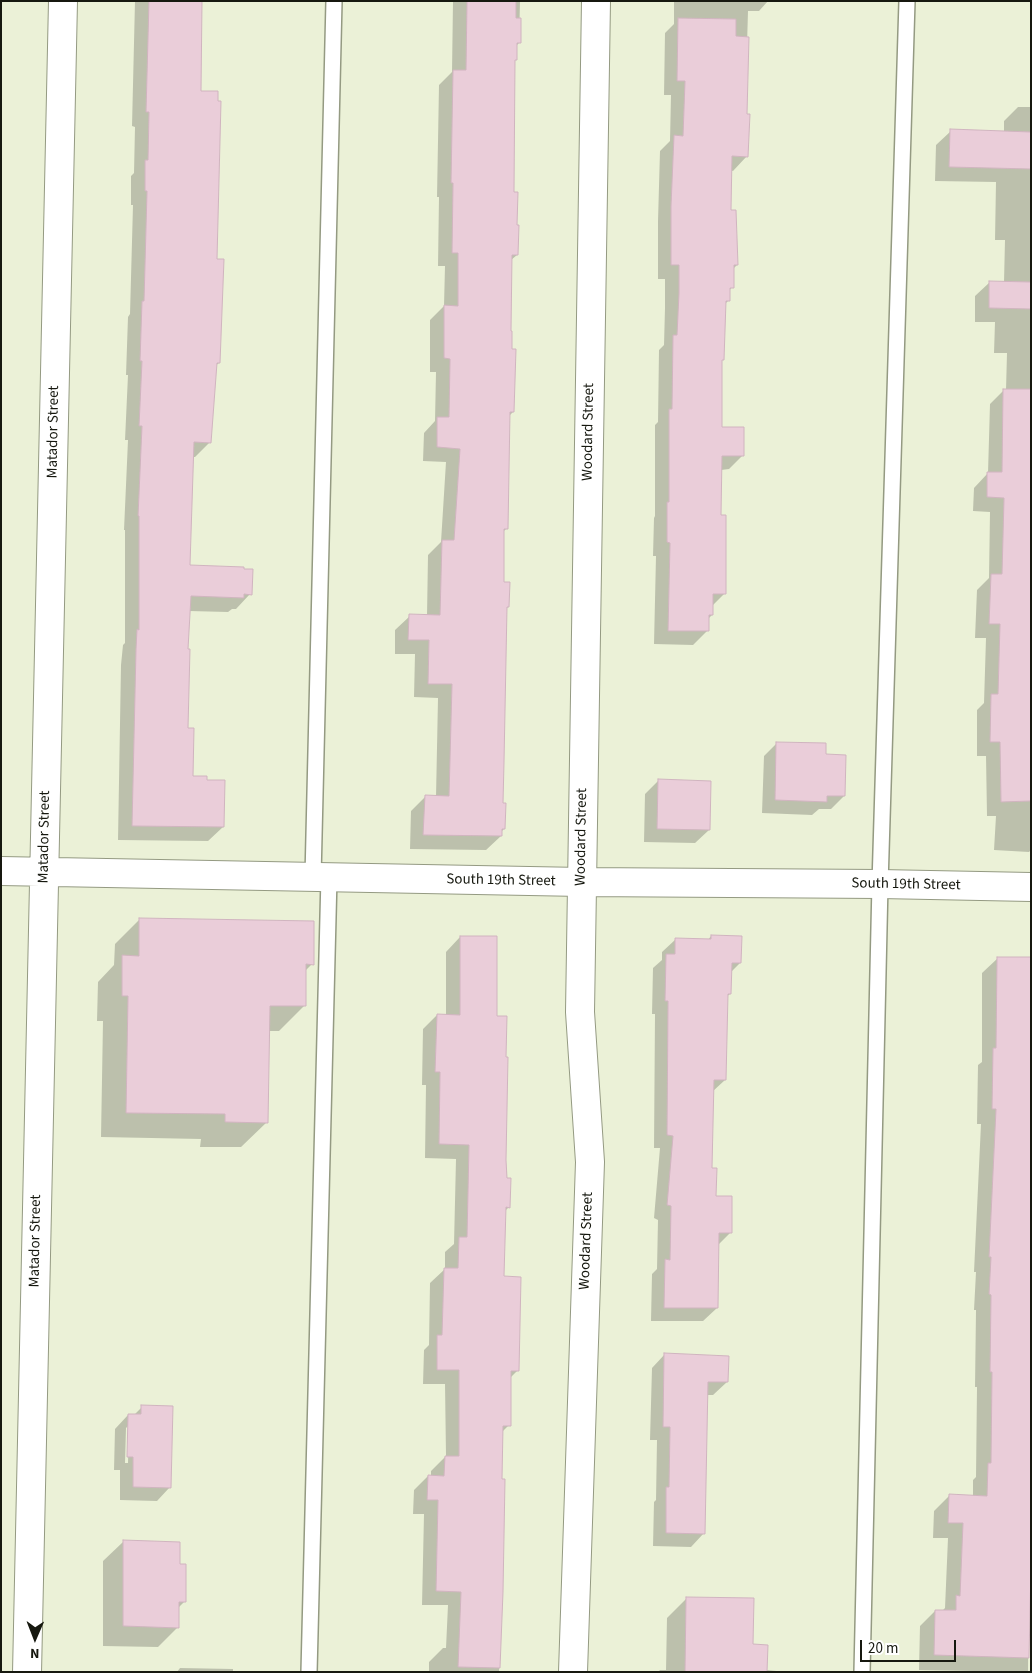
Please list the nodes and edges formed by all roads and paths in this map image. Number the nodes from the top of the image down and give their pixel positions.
1 (63, 1) edge
2 (334, 1) edge
3 (596, 1) edge
4 (907, 1) edge
5 (1, 871) edge
6 (44, 872) junction
7 (321, 877) junction
8 (582, 882) junction
9 (880, 884) junction
10 (1031, 887) edge
11 (27, 1672) edge
12 (309, 1672) edge
13 (573, 1672) edge
14 (862, 1672) edge

1 - 6 street, Matador Street
2 - 7 lane
3 - 8 street, Woodard Street
4 - 9 lane
5 - 6 street, South 19th Street
6 - 7 street, South 19th Street
6 - 11 street, Matador Street
7 - 8 street, South 19th Street
7 - 12 lane
8 - 9 street, South 19th Street
8 - 13 street, Woodard Street
9 - 10 street, South 19th Street
9 - 14 lane

